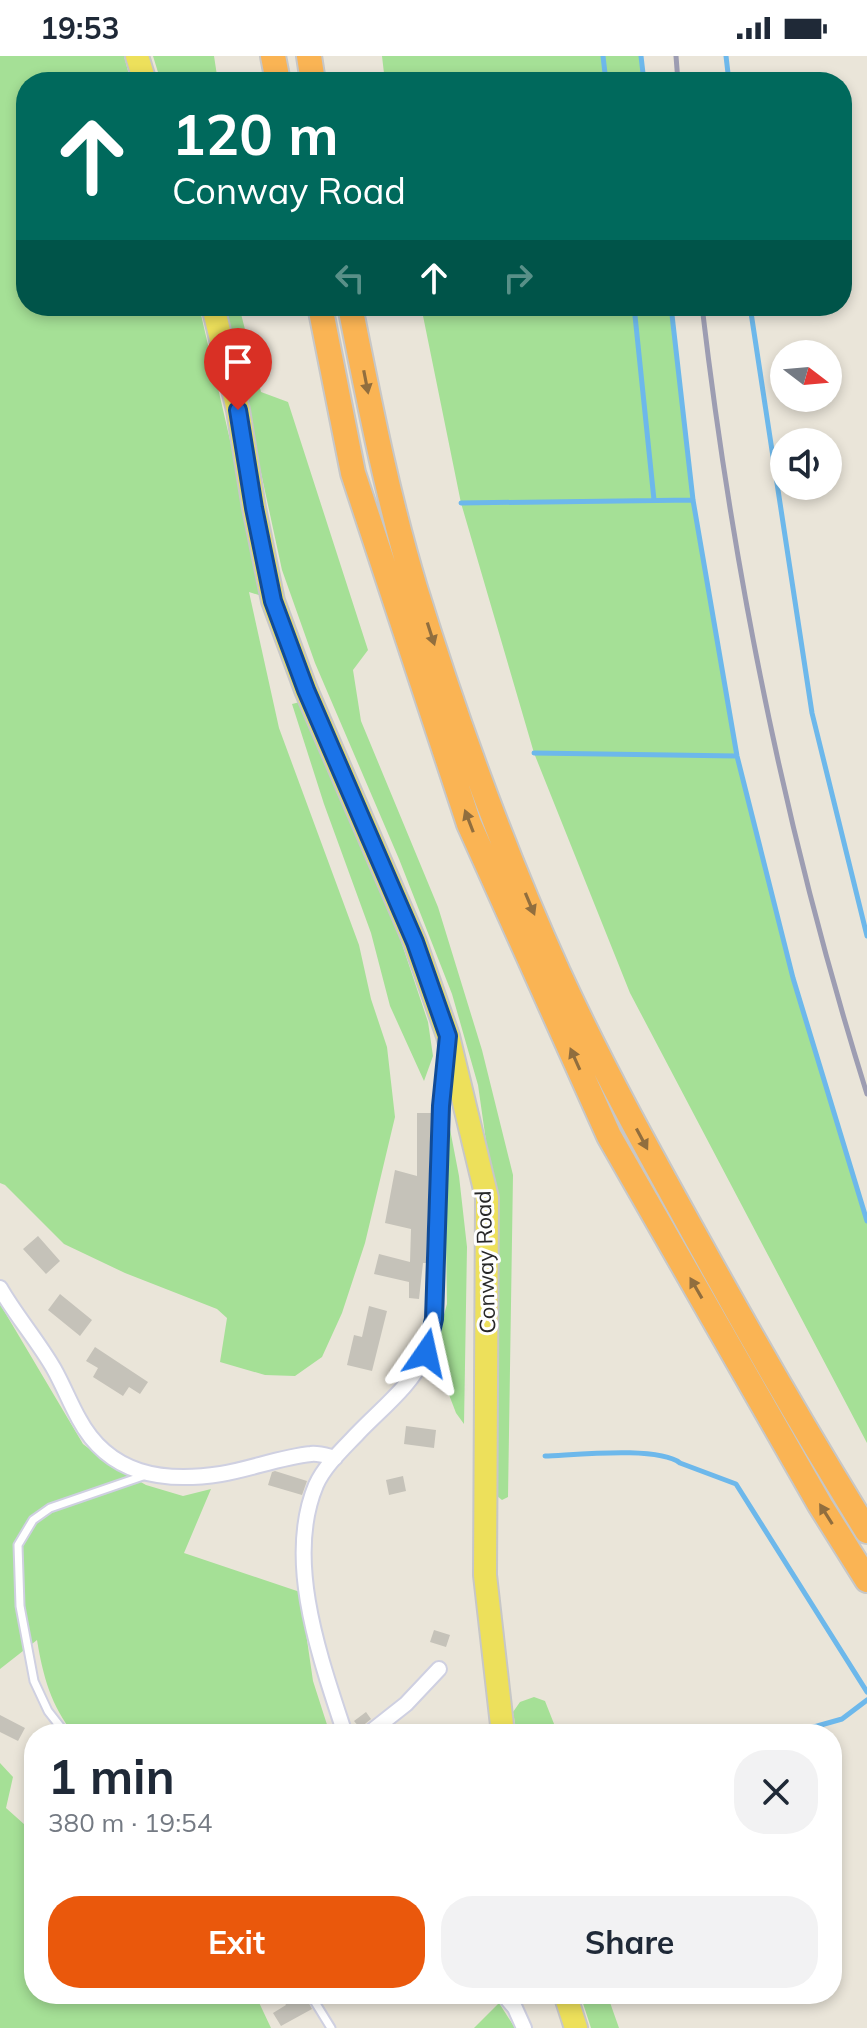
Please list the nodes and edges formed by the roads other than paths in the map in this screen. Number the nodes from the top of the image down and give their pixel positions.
1 (215, 316) edge
2 (322, 316) edge
3 (352, 316) edge
4 (448, 1036) junction
5 (0, 1288) edge
6 (335, 1458) junction
7 (148, 1474) junction
8 (867, 1531) edge
9 (867, 1580) edge
10 (439, 1669) dead end
11 (58, 1724) edge
12 (342, 1724) edge
13 (381, 1724) edge
14 (502, 1724) edge
15 (316, 2004) edge
16 (512, 2004) edge
17 (568, 2004) edge
18 (331, 2028) edge
19 (524, 2028) edge
20 (576, 2028) edge

1 - 4 main road, Conway Road
9 -> 2 highway
3 -> 8 highway
4 - 6 street
4 - 14 main road, Conway Road
5 - 7 street
6 - 7 street
6 - 12 street
7 - 11 lane
10 - 13 street
15 - 18 lane
16 - 19 street
17 - 20 main road

